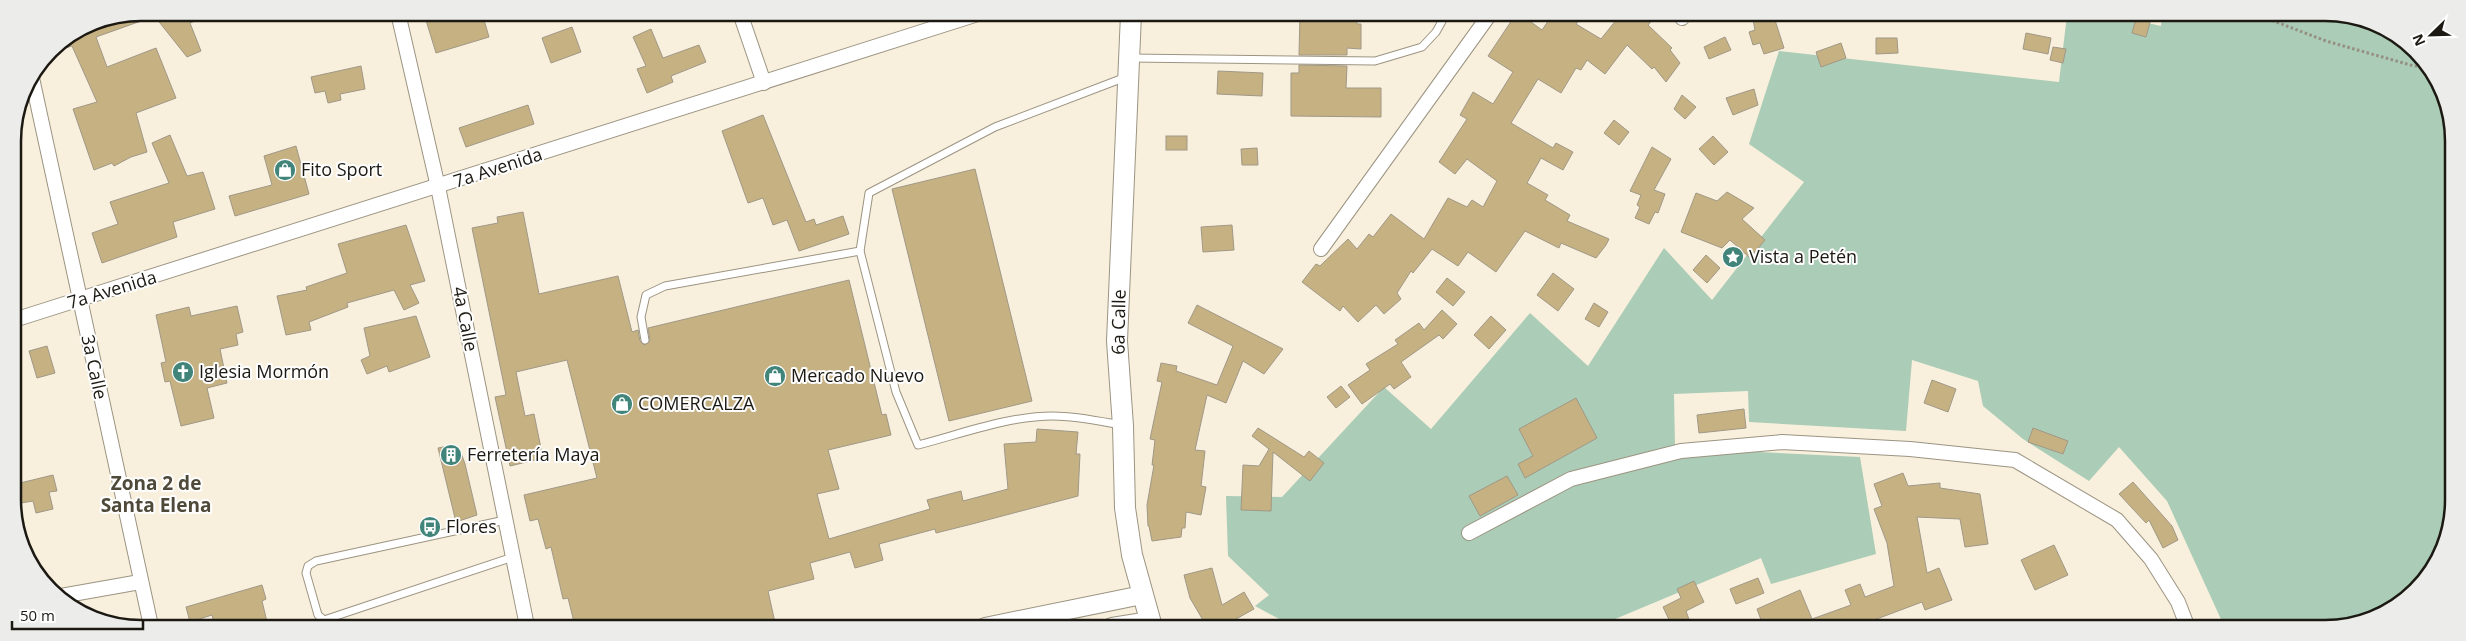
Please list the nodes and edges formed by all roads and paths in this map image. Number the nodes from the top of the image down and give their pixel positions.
1 (400, 21) edge
2 (743, 21) edge
3 (959, 21) edge
4 (1132, 21) edge
5 (1442, 21) edge
6 (1485, 21) edge
7 (2274, 21) edge
8 (2418, 66) edge
9 (1129, 67) junction
10 (764, 83) junction
11 (34, 88) edge
12 (438, 187) junction
13 (1321, 249) dead end
14 (860, 251) junction
15 (79, 300) junction
16 (21, 318) edge
17 (645, 340) dead end
18 (1123, 426) junction
19 (505, 520) junction
20 (1469, 533) dead end
21 (513, 557) junction
22 (140, 582) junction
23 (68, 595) edge
24 (1142, 595) junction
25 (2185, 619) edge
26 (149, 620) edge
27 (324, 620) edge
28 (324, 620) edge
29 (526, 620) edge
30 (1021, 620) edge
31 (1152, 620) edge

1 - 12 street, 4a Calle
2 - 10 street
3 - 10 street, 7a Avenida
4 - 9 main road, 6a Calle
5 - 9 lane
6 - 13 street
7 - 8 path
9 - 14 lane
9 - 18 main road, 6a Calle
10 - 12 street, 7a Avenida
11 - 15 street, 3a Calle
12 - 15 street, 7a Avenida
12 - 19 street, 4a Calle
14 - 17 lane
14 - 18 lane
15 - 16 street, 7a Avenida
15 - 22 street, 3a Calle
18 - 24 main road, 6a Calle
19 - 21 street, 4a Calle
19 - 28 lane
20 - 25 street
21 - 27 lane
21 - 29 street, 4a Calle
22 - 23 street
22 - 26 street, 3a Calle
24 - 30 street
24 - 31 main road, 6a Calle

